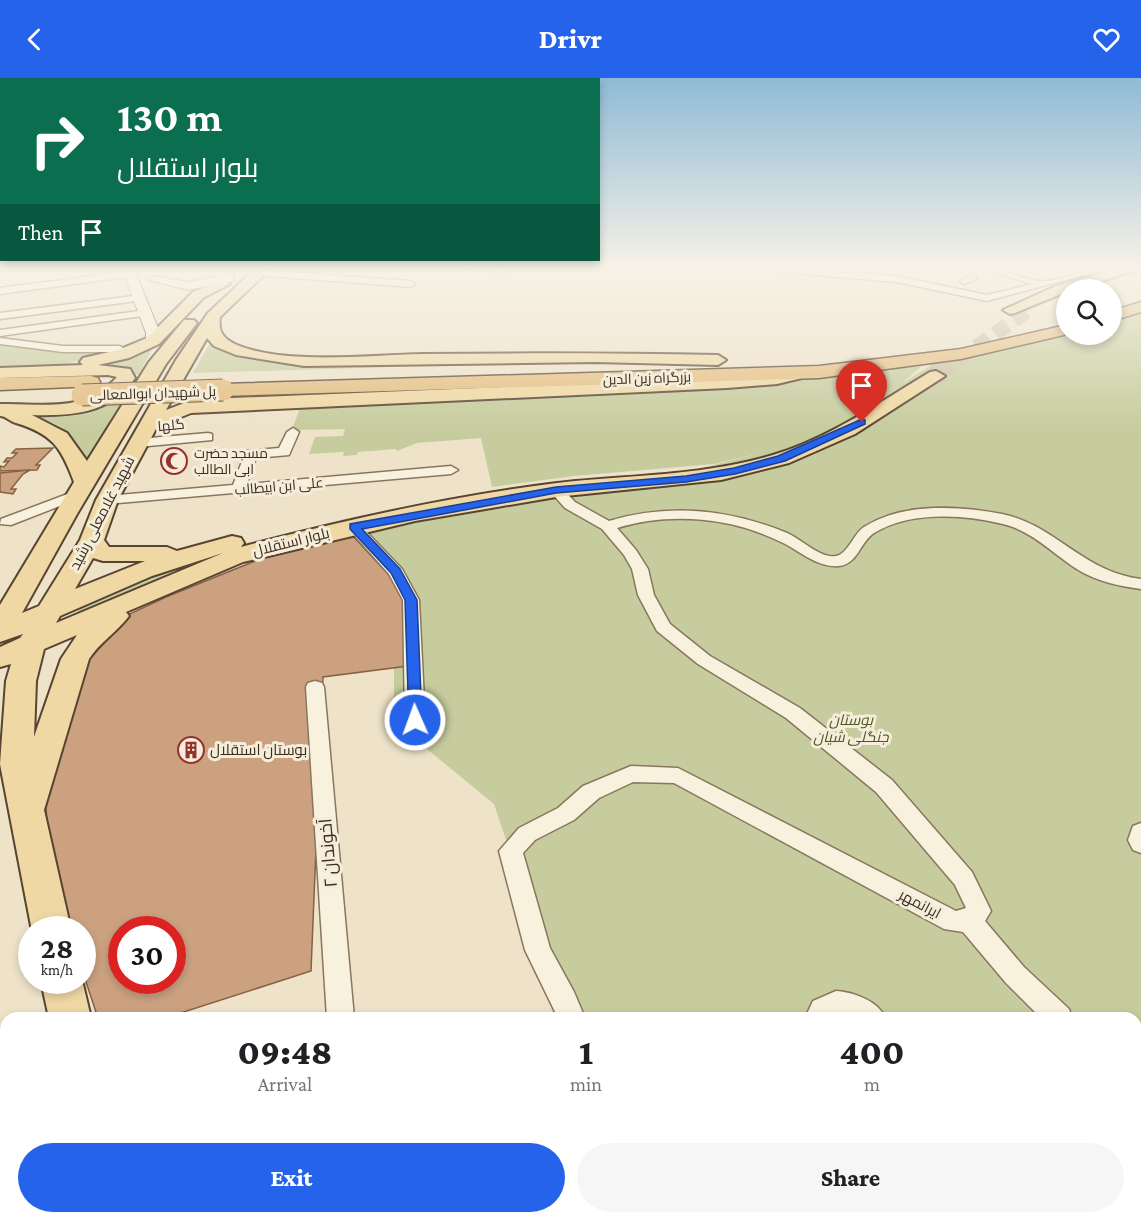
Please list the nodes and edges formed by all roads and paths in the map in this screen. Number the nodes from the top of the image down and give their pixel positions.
1 (55, 322) edge
2 (151, 322) edge
3 (171, 322) edge
4 (193, 322) edge
5 (209, 322) edge
6 (213, 322) edge
7 (1024, 322) edge
8 (1056, 332) edge
9 (0, 333) edge
10 (0, 341) edge
11 (153, 341) junction
12 (120, 349) dead end
13 (718, 360) junction
14 (0, 372) edge
15 (796, 374) junction
16 (227, 383) junction
17 (0, 384) edge
18 (86, 388) junction
19 (0, 397) edge
20 (0, 412) edge
21 (146, 417) junction
22 (293, 432) dead end
23 (208, 437) dead end
24 (451, 470) dead end
25 (238, 490) junction
26 (556, 490) junction
27 (76, 496) junction
28 (106, 500) junction
29 (3, 523) edge
30 (607, 526) junction
31 (354, 527) junction
32 (92, 540) junction
33 (187, 565) junction
34 (1141, 584) edge
35 (48, 611) junction
36 (0, 629) edge
37 (0, 634) edge
38 (33, 643) junction
39 (0, 658) edge
40 (315, 687) dead end
41 (415, 720) dead end
42 (26, 814) junction
43 (1141, 832) edge
44 (1141, 844) edge
45 (48, 916) edge
46 (969, 921) junction
47 (65, 994) edge
48 (69, 1012) edge
49 (341, 1012) edge
50 (569, 1012) edge
51 (821, 1012) edge
52 (860, 1012) edge
53 (1053, 1012) edge

1 - 9 street
2 - 11 main road
3 - 11 main road
4 - 21 main road, شهید غلامعلی رشید
5 - 21 main road, شهید غلامعلی رشید
6 - 13 main road
7 - 13 highway, بزرگراه زین الدین
8 - 15 highway, بزرگراه زین الدین
10 - 12 street
11 - 14 main road
13 - 16 highway, بزرگراه زین الدین
14 - 20 main road
15 - 16 highway, بزرگراه زین الدین
15 - 21 main road
16 - 18 highway, پل شهیدان ابوالمعالی, bridge
17 - 18 highway
18 - 19 highway
20 - 27 main road
21 - 23 street, گلها
21 - 27 main road, شهید غلامعلی رشید
21 - 28 main road, شهید غلامعلی رشید
22 - 25 street
24 - 25 street, علی ابن ابیطالب
25 - 28 street, علی ابن ابیطالب
26 - 30 street
26 - 31 main road, بلوار استقلال
26 - 33 main road, بلوار استقلال
27 - 29 street
27 - 29 street
27 - 36 main road, شهید غلامعلی رشید
28 - 32 main road, شهید غلامعلی رشید
30 - 34 street
30 - 46 street
31 - 33 main road, بلوار استقلال
31 - 41 street
32 - 33 main road
32 - 35 main road, شهید غلامعلی رشید
33 - 35 main road, بلوار استقلال
33 - 38 main road, بلوار استقلال
33 - 42 main road
35 - 37 main road, بلوار استقلال
35 - 38 main road, شهید غلامعلی رشید
38 - 39 main road, بلوار استقلال
38 - 42 main road, شهید غلامعلی رشید
40 - 49 street, آخوندان ۲
42 - 45 main road, شهید غلامعلی رشید
43 - 44 street
46 - 50 street, ایرانمهر
46 - 53 street
47 - 48 main road
51 - 52 street

